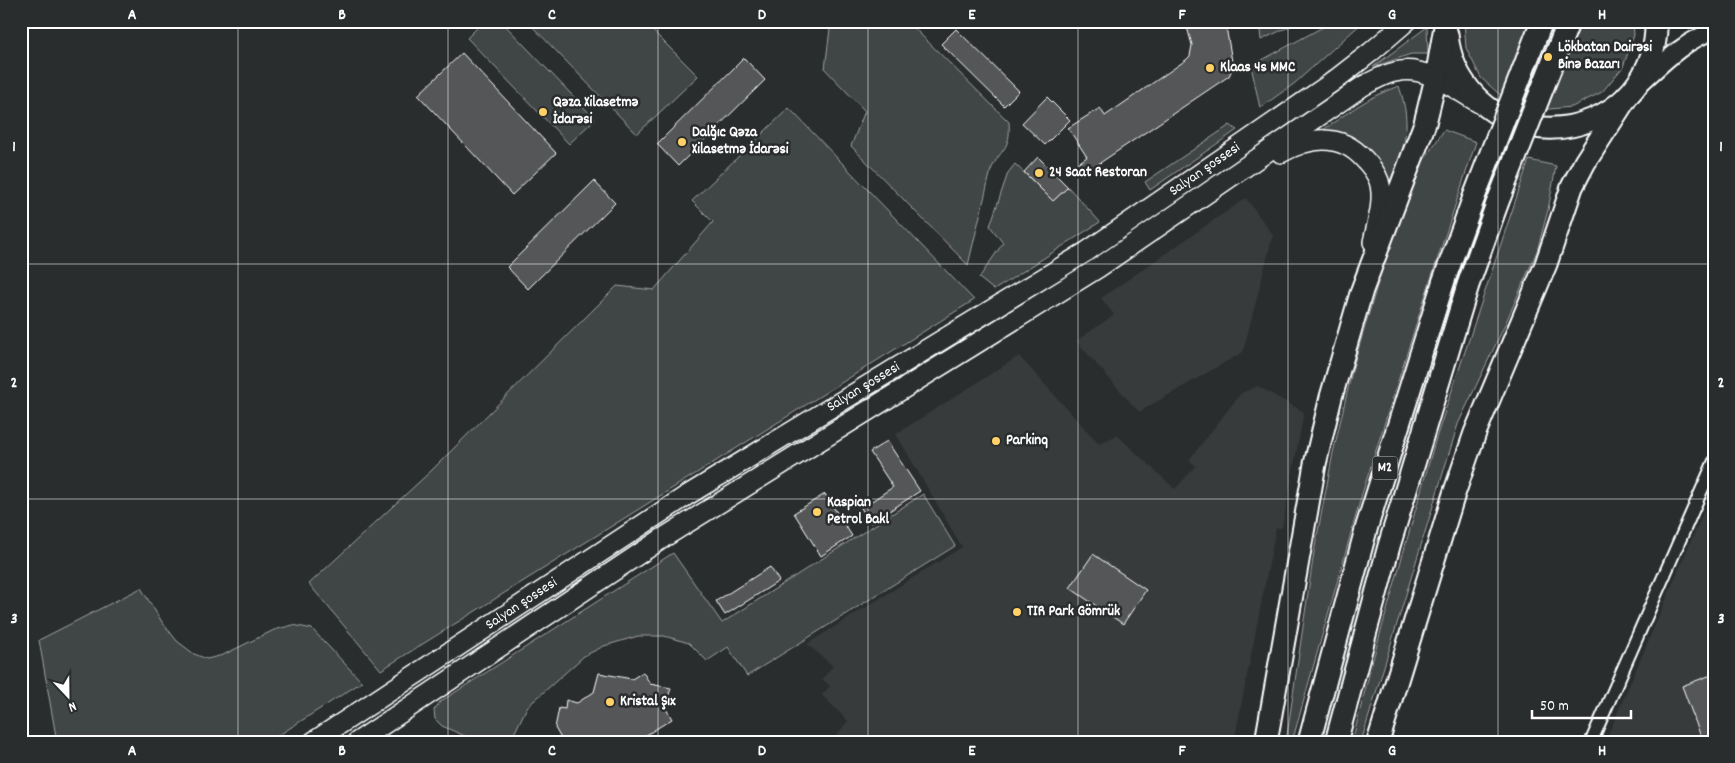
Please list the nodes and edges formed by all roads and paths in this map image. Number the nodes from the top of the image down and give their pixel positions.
1 (1407, 21) edge
2 (1446, 21) edge
3 (1542, 21) edge
4 (1569, 21) edge
5 (1656, 21) edge
6 (1714, 31) edge
7 (1436, 78) junction
8 (1628, 95) junction
9 (1500, 116) junction
10 (1210, 193) junction
11 (1362, 290) junction
12 (1714, 462) edge
13 (313, 742) edge
14 (357, 742) edge
15 (1266, 742) edge
16 (1309, 742) edge
17 (1336, 742) edge
18 (1378, 742) edge
19 (1591, 742) edge

1 - 13 highway, Salyan şossesi
2 - 7 highway
2 - 9 highway
3 - 16 highway, M2, bridge
4 - 17 highway, M2, bridge
5 - 8 highway
6 - 8 main road
7 - 9 highway
7 - 10 highway
7 - 11 highway
8 - 9 highway
8 - 18 highway
10 - 11 highway
10 - 14 highway, Salyan şossesi
11 - 15 highway
12 - 19 street

